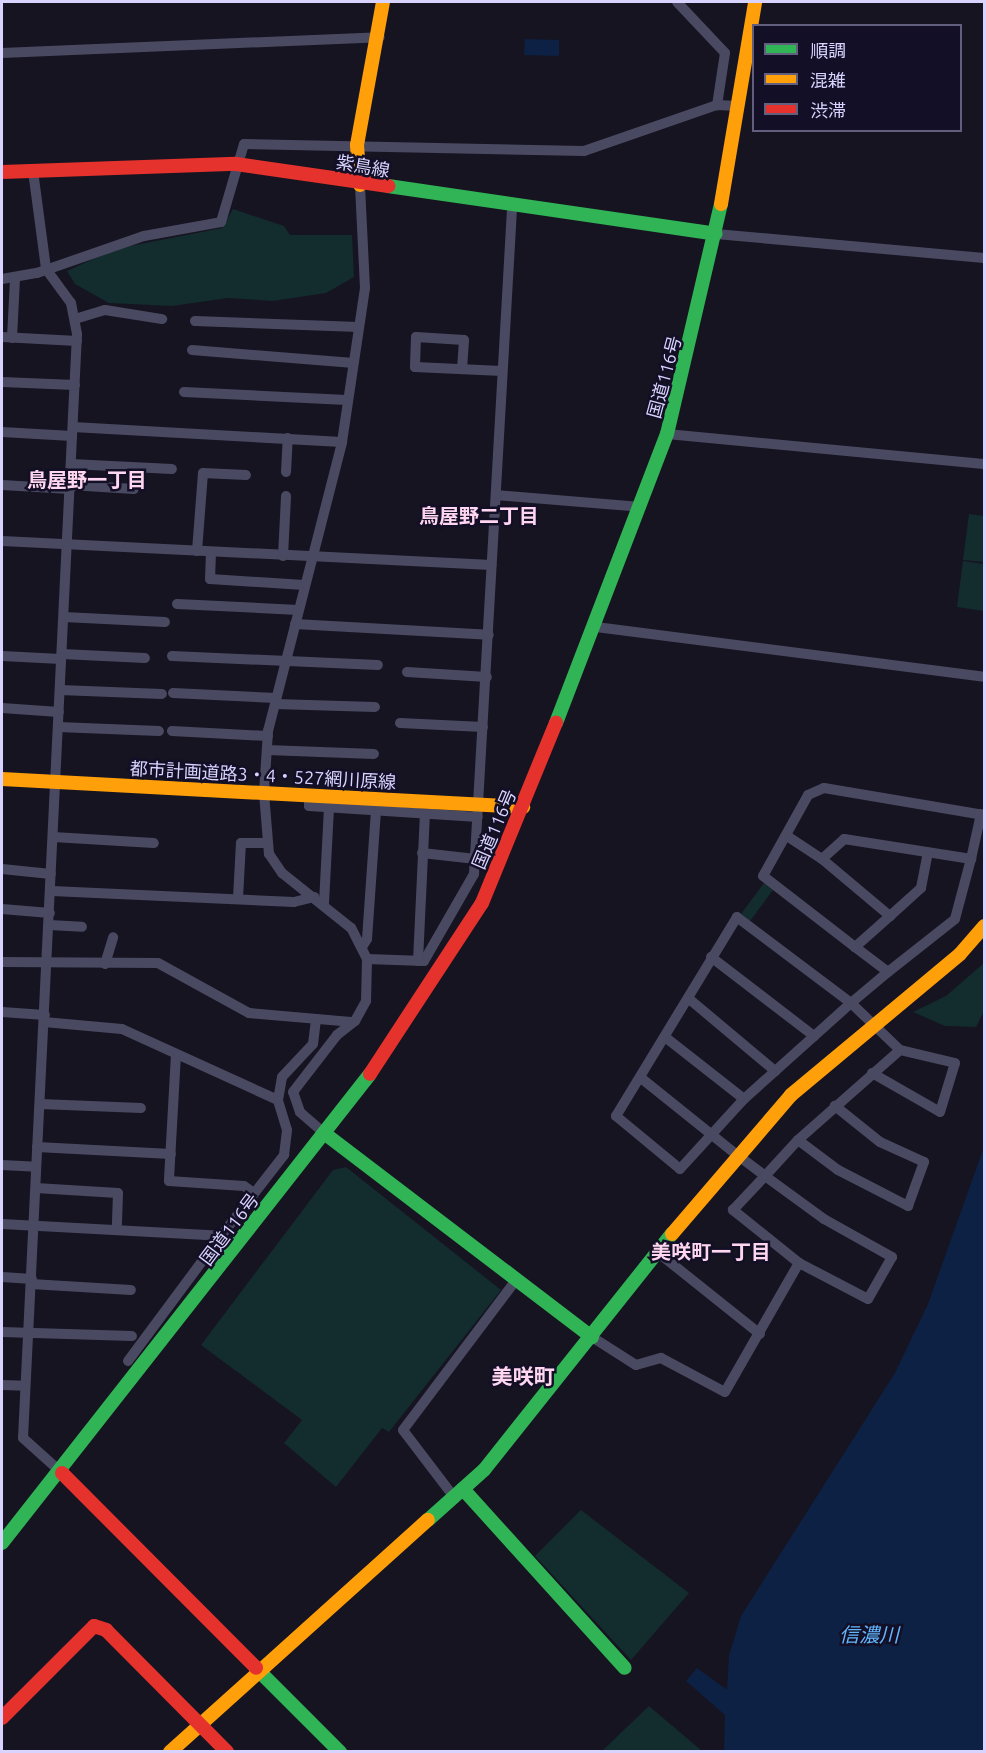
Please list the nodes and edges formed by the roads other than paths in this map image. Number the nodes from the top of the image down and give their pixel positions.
1 (382, 2) edge
2 (677, 2) edge
3 (755, 2) edge
4 (380, 37) junction
5 (2, 53) edge
6 (717, 105) junction
7 (738, 106) junction
8 (357, 146) junction
9 (236, 164) junction
10 (33, 171) junction
11 (2, 172) edge
12 (360, 185) junction
13 (512, 208) junction
14 (716, 234) junction
15 (984, 258) edge
16 (46, 269) junction
17 (15, 278) junction
18 (2, 279) edge
19 (75, 319) junction
20 (162, 319) dead end
21 (195, 321) dead end
22 (359, 327) junction
23 (7, 338) edge
24 (77, 341) junction
25 (192, 350) dead end
26 (353, 363) junction
27 (462, 369) junction
28 (502, 371) junction
29 (2, 382) edge
30 (75, 385) junction
31 (183, 392) dead end
32 (347, 400) junction
33 (73, 431) junction
34 (2, 432) edge
35 (667, 435) junction
36 (288, 438) junction
37 (342, 442) junction
38 (71, 464) junction
39 (984, 464) edge
40 (172, 469) dead end
41 (286, 472) dead end
42 (246, 475) dead end
43 (2, 484) edge
44 (70, 487) junction
45 (134, 489) dead end
46 (496, 495) junction
47 (286, 496) dead end
48 (641, 507) junction
49 (2, 541) edge
50 (67, 543) junction
51 (197, 551) junction
52 (211, 552) junction
53 (283, 556) junction
54 (311, 557) junction
55 (491, 566) junction
56 (304, 585) junction
57 (177, 604) dead end
58 (298, 610) junction
59 (64, 617) junction
60 (165, 621) dead end
61 (295, 624) junction
62 (596, 627) junction
63 (489, 635) junction
64 (2, 656) edge
65 (61, 656) junction
66 (172, 656) dead end
67 (145, 658) dead end
68 (285, 662) junction
69 (378, 665) dead end
70 (407, 672) dead end
71 (487, 677) junction
72 (984, 677) edge
73 (60, 690) junction
74 (276, 701) junction
75 (375, 707) dead end
76 (2, 708) edge
77 (59, 712) junction
78 (400, 723) dead end
79 (58, 727) junction
80 (483, 727) junction
81 (159, 731) dead end
82 (172, 732) dead end
83 (268, 736) junction
84 (267, 750) junction
85 (374, 754) dead end
86 (2, 779) edge
87 (56, 782) junction
88 (264, 793) junction
89 (309, 795) junction
90 (329, 807) junction
91 (523, 807) junction
92 (376, 810) junction
93 (478, 811) junction
94 (425, 814) junction
95 (983, 815) edge
96 (787, 836) junction
97 (53, 837) junction
98 (154, 843) dead end
99 (267, 843) junction
100 (422, 853) junction
101 (928, 853) junction
102 (476, 859) junction
103 (822, 859) junction
104 (971, 859) junction
105 (2, 868) edge
106 (51, 874) junction
107 (52, 891) junction
108 (238, 898) junction
109 (319, 900) junction
110 (2, 909) edge
111 (50, 913) junction
112 (890, 916) junction
113 (50, 925) junction
114 (984, 926) edge
115 (82, 927) dead end
116 (113, 937) dead end
117 (855, 947) junction
118 (362, 948) junction
119 (711, 957) junction
120 (367, 959) junction
121 (418, 961) junction
122 (2, 962) edge
123 (105, 964) junction
124 (47, 965) junction
125 (888, 972) junction
126 (688, 998) junction
127 (850, 1003) junction
128 (2, 1012) edge
129 (44, 1018) junction
130 (316, 1019) junction
131 (355, 1021) junction
132 (873, 1024) junction
133 (814, 1036) junction
134 (665, 1037) junction
135 (900, 1050) junction
136 (176, 1054) junction
137 (776, 1071) junction
138 (872, 1073) junction
139 (641, 1078) junction
140 (744, 1099) junction
141 (278, 1100) junction
142 (40, 1104) junction
143 (836, 1106) junction
144 (141, 1108) dead end
145 (324, 1132) junction
146 (710, 1133) junction
147 (798, 1140) junction
148 (38, 1147) junction
149 (171, 1154) junction
150 (736, 1154) junction
151 (2, 1165) edge
152 (36, 1167) junction
153 (765, 1176) junction
154 (36, 1188) junction
155 (254, 1193) junction
156 (2, 1224) edge
157 (34, 1225) junction
158 (117, 1230) junction
159 (221, 1236) junction
160 (656, 1251) junction
161 (799, 1263) junction
162 (2, 1277) edge
163 (516, 1280) junction
164 (31, 1281) junction
165 (131, 1290) dead end
166 (2, 1332) edge
167 (28, 1333) junction
168 (760, 1334) junction
169 (132, 1336) dead end
170 (592, 1337) junction
171 (129, 1361) dead end
172 (2, 1385) edge
173 (26, 1386) junction
174 (62, 1473) junction
175 (459, 1493) junction
176 (2, 1543) edge
177 (625, 1668) dead end
178 (258, 1670) junction
179 (2, 1718) edge
180 (199, 1723) junction
181 (170, 1752) edge
182 (228, 1752) edge
183 (340, 1752) edge

1 - 4 main road
2 - 6 street
3 - 7 main road, 国道116号
4 - 5 street
4 - 8 main road
6 - 7 street
6 - 8 street
7 - 14 main road, 国道116号
8 - 9 street
8 - 12 main road
9 - 10 main road, 紫鳥線
9 - 12 main road, 紫鳥線
9 - 16 street
10 - 11 main road, 紫鳥線
10 - 16 street
12 - 13 main road, 紫鳥線
12 - 22 street
13 - 14 main road, 紫鳥線
13 - 28 street
14 - 15 street
14 - 35 main road, 国道116号
16 - 17 street
16 - 19 street
17 - 18 street
17 - 23 street
19 - 20 street
19 - 24 street
21 - 22 street
22 - 26 street
23 - 24 street
24 - 30 street
25 - 26 street
26 - 32 street
27 - 27 street
27 - 28 street
28 - 46 street
29 - 30 street
30 - 33 street
31 - 32 street
32 - 37 street
33 - 34 street
33 - 36 street
33 - 38 street
35 - 39 street
35 - 48 main road, 国道116号
36 - 37 street
36 - 41 street
37 - 54 street
38 - 40 street
38 - 44 street
42 - 51 street
43 - 44 street
44 - 45 street
44 - 50 street
46 - 48 street
46 - 55 street
47 - 53 street
48 - 62 main road, 国道116号
49 - 50 street
50 - 51 street
50 - 59 street
51 - 52 street
52 - 53 street
52 - 56 street
53 - 54 street
54 - 55 street
54 - 56 street
55 - 63 street
56 - 58 street
57 - 58 street
58 - 61 street
59 - 60 street
59 - 65 street
61 - 63 street
61 - 68 street
62 - 72 street
62 - 91 main road, 国道116号
63 - 71 street
64 - 65 street
65 - 67 street
65 - 73 street
66 - 68 street
68 - 69 street
68 - 74 street
70 - 71 street
71 - 80 street
73 - 74 street
73 - 77 street
74 - 75 street
74 - 83 street
76 - 77 street
77 - 79 street
78 - 80 street
79 - 81 street
79 - 87 street
80 - 93 street
82 - 83 street
83 - 84 street
84 - 85 street
84 - 88 street
86 - 87 main road, 都市計画道路3・4・527網川原線
87 - 88 main road, 都市計画道路3・4・527網川原線
87 - 97 street
88 - 89 main road, 都市計画道路3・4・527網川原線
88 - 99 street
89 - 90 street
89 - 93 main road, 都市計画道路3・4・527網川原線
90 - 92 street
90 - 109 street
91 - 93 main road, 都市計画道路3・4・527網川原線
91 - 145 main road, 国道116号
92 - 94 street
92 - 118 street
93 - 94 street
93 - 102 street
94 - 100 street
95 - 96 street
95 - 104 street
96 - 103 street
96 - 117 street
97 - 98 street
97 - 106 street
99 - 108 street
99 - 109 street
100 - 102 street
100 - 121 street
101 - 103 street
101 - 104 street
101 - 112 street
102 - 121 street
103 - 112 street
104 - 125 street
105 - 106 street
106 - 107 street
107 - 108 street
107 - 111 street
108 - 109 street
109 - 118 street
110 - 111 street
111 - 113 street
112 - 117 street
113 - 115 street
113 - 124 street
114 - 132 main road
116 - 123 street
117 - 125 street
118 - 120 street
119 - 126 street
119 - 127 street
119 - 133 street
120 - 121 street
120 - 131 street
122 - 124 street
123 - 124 street
123 - 130 street
124 - 129 street
125 - 127 street
126 - 134 street
126 - 137 street
127 - 132 street
127 - 133 street
128 - 129 street
129 - 136 street
129 - 142 street
130 - 131 street
130 - 141 street
131 - 145 street
132 - 135 street
132 - 150 main road
133 - 137 street
134 - 139 street
134 - 140 street
135 - 138 street
135 - 138 street
136 - 141 street
136 - 149 street
137 - 140 street
138 - 143 street
139 - 146 street
139 - 146 street
140 - 146 street
141 - 155 street
142 - 144 street
142 - 148 street
143 - 147 street
143 - 147 street
145 - 163 main road
145 - 174 main road, 国道116号
146 - 150 street
147 - 153 street
148 - 149 street
148 - 152 street
149 - 155 street
150 - 153 street
150 - 160 main road
151 - 152 street
152 - 154 street
153 - 161 street
153 - 161 street
154 - 157 street
154 - 158 street
155 - 159 street
156 - 157 street
157 - 158 street
157 - 164 street
158 - 159 street
159 - 171 street
160 - 168 street
160 - 170 main road
161 - 168 street
162 - 164 street
163 - 170 main road
163 - 175 street
164 - 165 street
164 - 167 street
166 - 167 street
167 - 169 street
167 - 173 street
168 - 170 street
170 - 175 main road
172 - 173 street
173 - 174 street
174 - 176 main road, 国道116号
174 - 178 main road
175 - 177 main road
175 - 178 main road
178 - 180 main road
178 - 183 main road
179 - 180 main road
180 - 181 main road
180 - 182 main road

